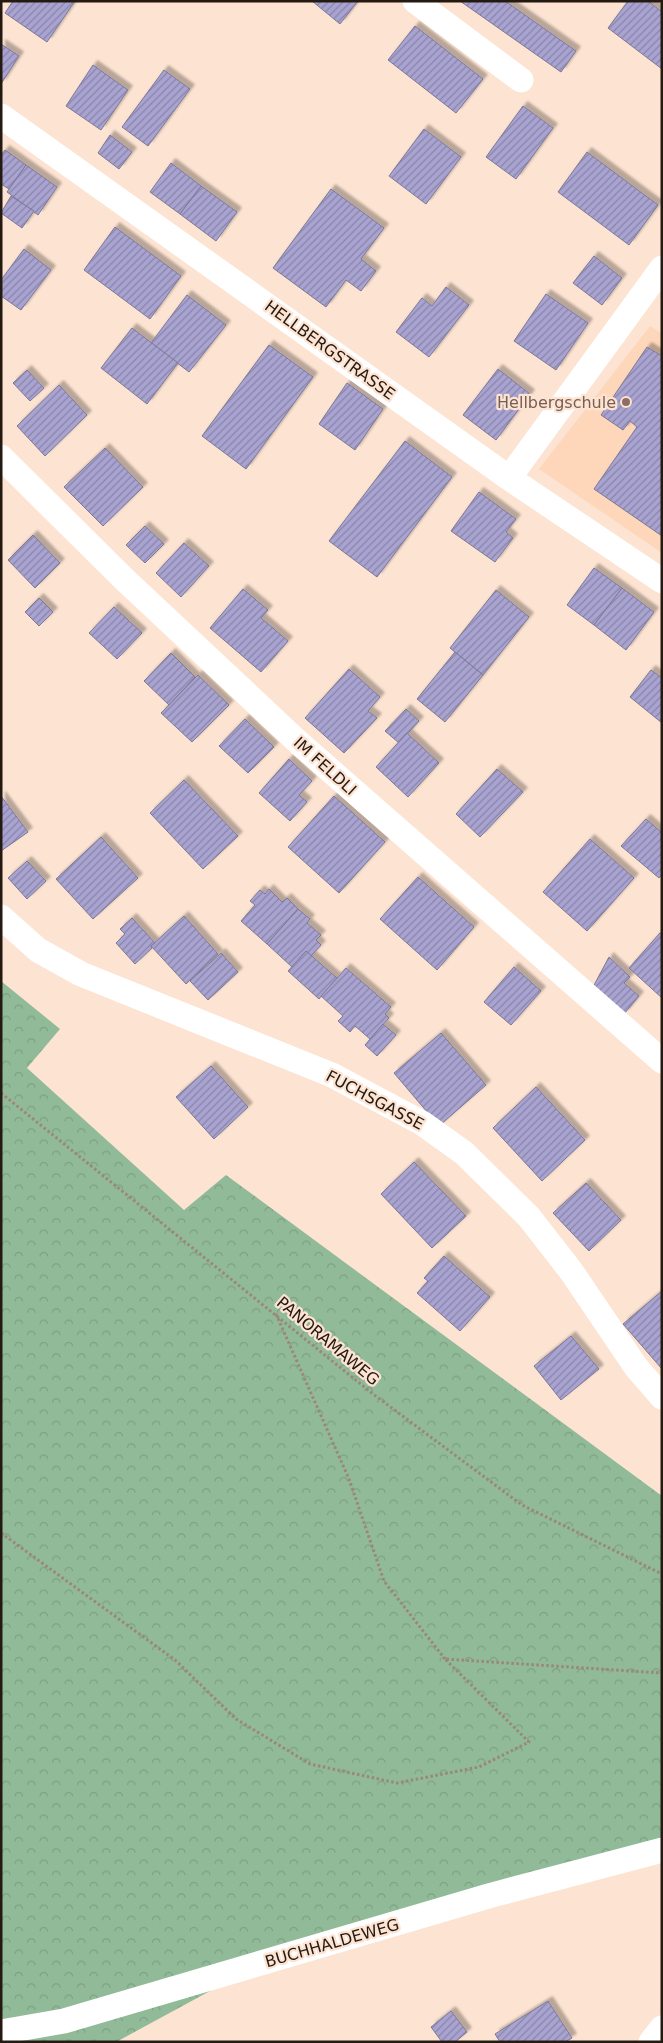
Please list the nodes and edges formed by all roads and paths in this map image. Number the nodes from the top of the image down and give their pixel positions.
1 (415, 1) edge
2 (521, 80) dead end
3 (1, 116) edge
4 (662, 268) edge
5 (1, 457) edge
6 (509, 478) junction
7 (662, 581) edge
8 (1, 918) edge
9 (662, 1062) edge
10 (1, 1092) edge
11 (276, 1313) junction
12 (662, 1397) edge
13 (1, 1533) edge
14 (662, 1574) edge
15 (445, 1659) junction
16 (662, 1673) edge
17 (662, 1850) edge
18 (662, 2028) edge
19 (1, 2032) edge
20 (651, 2042) edge

1 - 2 street
3 - 6 street, HELLBERGSTRASSE
4 - 6 street
5 - 9 street, IM FELDLI
6 - 7 street, HELLBERGSTRASSE
8 - 12 street, FUCHSGASSE
10 - 11 path, PANORAMAWEG
11 - 14 path, PANORAMAWEG
11 - 15 path
13 - 15 path
15 - 16 path
17 - 19 street, BUCHHALDEWEG
18 - 20 street

